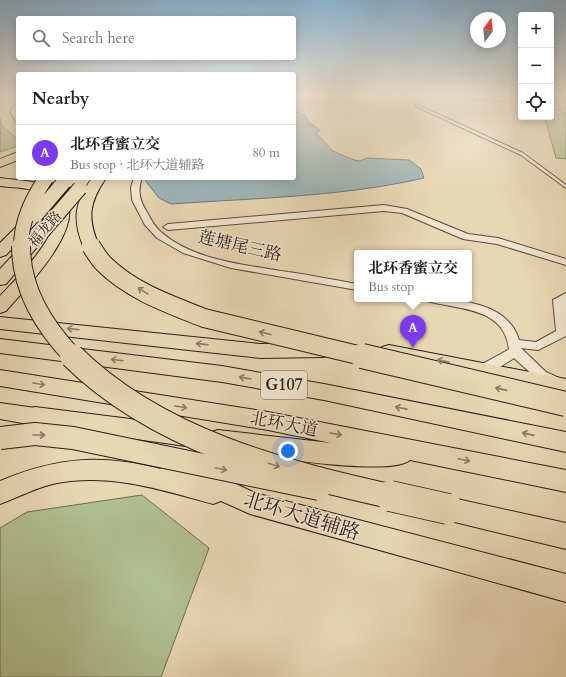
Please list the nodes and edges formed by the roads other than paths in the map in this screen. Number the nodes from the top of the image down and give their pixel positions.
1 (463, 127) edge
2 (16, 158) edge
3 (16, 159) edge
4 (0, 163) edge
5 (0, 168) edge
6 (58, 180) edge
7 (59, 180) edge
8 (98, 180) edge
9 (137, 180) edge
10 (0, 182) edge
11 (85, 183) edge
12 (566, 187) edge
13 (168, 227) dead end
14 (0, 252) edge
15 (566, 262) edge
16 (0, 280) edge
17 (354, 286) edge
18 (566, 296) edge
19 (449, 302) edge
20 (0, 307) edge
21 (0, 323) edge
22 (0, 346) edge
23 (514, 347) junction
24 (481, 369) junction
25 (0, 378) edge
26 (566, 387) edge
27 (566, 404) edge
28 (0, 411) edge
29 (35, 416) junction
30 (0, 438) edge
31 (566, 442) edge
32 (432, 453) junction
33 (566, 481) edge
34 (0, 492) edge
35 (250, 503) junction
36 (448, 509) junction
37 (566, 536) edge
38 (566, 588) edge

1 - 12 lane
2 - 4 highway
3 - 5 highway
6 -> 36 highway, bridge
7 - 14 highway, 福龙路, bridge
27 -> 8 highway, bridge
9 - 17 street, 莲塘尾三路
10 - 20 main road
11 - 16 highway, 福龙路, bridge
13 - 15 street
18 - 23 street
19 - 23 street
24 -> 21 main road
31 -> 22 highway, G107
23 - 24 street
23 - 26 street
24 - 26 main road
25 -> 32 highway, 北环大道 / G107
28 - 29 main road, 北环大道辅路
29 - 32 highway
29 - 35 main road, 北环大道辅路
30 -> 36 main road, bridge
32 -> 33 highway, 北环大道 / G107
34 - 35 main road
35 - 38 main road, 北环大道辅路
36 - 37 highway

